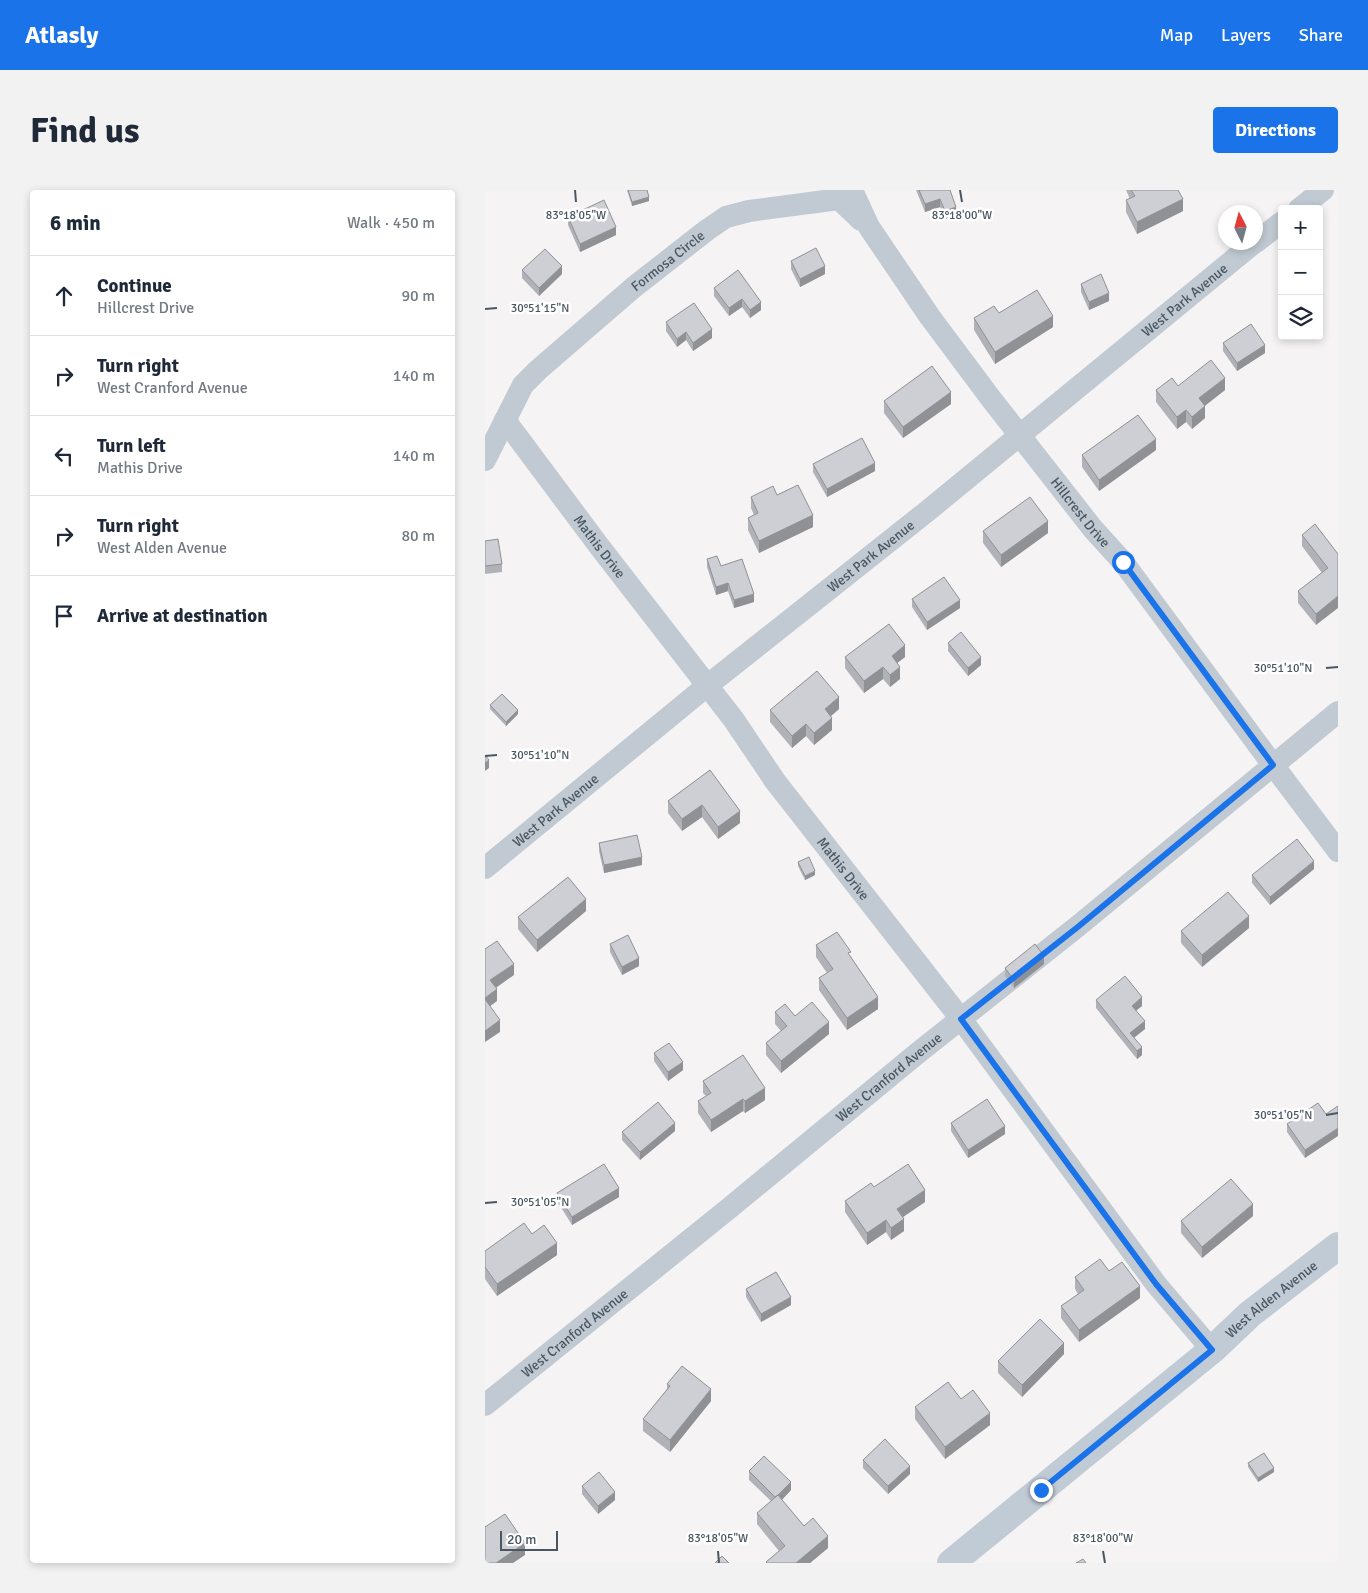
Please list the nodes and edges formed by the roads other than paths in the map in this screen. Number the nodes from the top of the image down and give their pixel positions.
1 (853, 190) edge
2 (1323, 190) edge
3 (1304, 205) edge
4 (1278, 225) edge
5 (869, 227) junction
6 (1263, 236) edge
7 (1245, 250) edge
8 (505, 420) junction
9 (1020, 435) junction
10 (485, 460) edge
11 (707, 685) junction
12 (1338, 712) edge
13 (1273, 765) junction
14 (1338, 851) edge
15 (485, 868) edge
16 (961, 1019) junction
17 (1338, 1246) edge
18 (1212, 1350) junction
19 (485, 1405) edge
20 (951, 1563) edge

1 - 5 street, Hillcrest Drive
2 - 3 street
4 - 6 street, West Park Avenue
5 - 8 street, Formosa Circle
5 - 9 street, Hillcrest Drive
7 - 9 street, West Park Avenue
8 - 10 street
8 - 11 street, Mathis Drive
9 - 11 street, West Park Avenue
9 - 13 street, Hillcrest Drive
11 - 15 street, West Park Avenue
11 - 16 street, Mathis Drive
12 - 13 street, West Cranford Avenue
13 - 14 street, Hillcrest Drive
13 - 16 street, West Cranford Avenue
16 - 18 street, Mathis Drive
16 - 19 street, West Cranford Avenue
17 - 18 street, West Alden Avenue
18 - 20 street, West Alden Avenue

